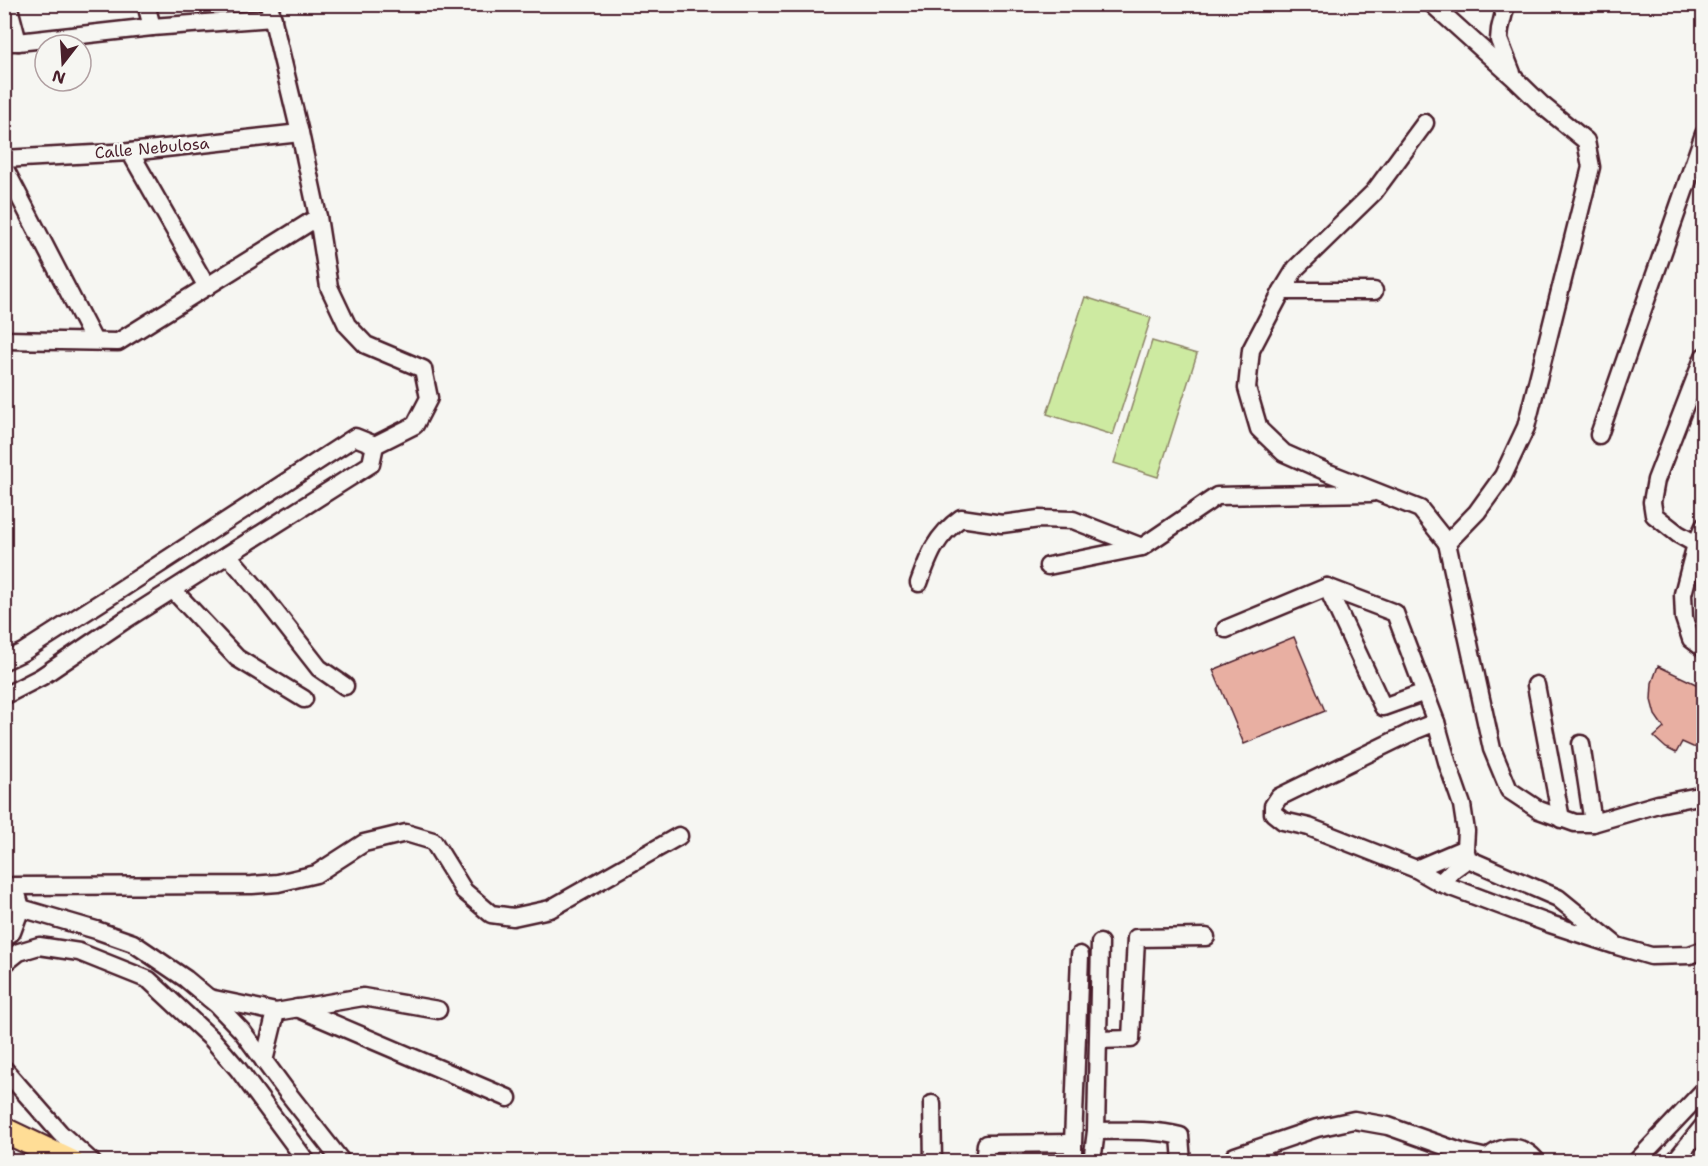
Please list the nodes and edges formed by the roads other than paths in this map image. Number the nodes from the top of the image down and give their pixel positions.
1 (8, 4) edge
2 (146, 4) edge
3 (1432, 4) edge
4 (1506, 4) edge
5 (271, 11) edge
6 (152, 27) junction
7 (11, 42) edge
8 (1513, 77) junction
9 (1425, 123) dead end
10 (300, 133) junction
11 (1704, 134) edge
12 (130, 152) junction
13 (4, 159) edge
14 (4, 167) edge
15 (318, 217) junction
16 (207, 287) junction
17 (1282, 291) junction
18 (1374, 291) dead end
19 (4, 340) edge
20 (94, 341) junction
21 (1704, 356) edge
22 (1599, 435) dead end
23 (375, 445) junction
24 (1380, 493) junction
25 (1704, 526) edge
26 (1447, 543) junction
27 (1696, 544) junction
28 (1142, 547) junction
29 (228, 555) junction
30 (1048, 567) dead end
31 (919, 583) dead end
32 (1327, 587) junction
33 (173, 590) junction
34 (109, 597) junction
35 (125, 620) junction
36 (1226, 629) dead end
37 (1704, 649) edge
38 (4, 661) edge
39 (1536, 685) dead end
40 (345, 686) dead end
41 (1425, 692) junction
42 (4, 696) edge
43 (304, 699) dead end
44 (1436, 722) junction
45 (1581, 744) dead end
46 (1704, 795) edge
47 (1561, 819) junction
48 (1593, 823) junction
49 (679, 836) dead end
50 (1466, 854) junction
51 (1416, 869) junction
52 (9, 883) edge
53 (1440, 883) junction
54 (1558, 898) junction
55 (21, 908) junction
56 (1550, 924) junction
57 (8, 935) edge
58 (1206, 937) dead end
59 (1100, 943) dead end
60 (1617, 946) junction
61 (1704, 950) edge
62 (19, 952) junction
63 (1080, 955) dead end
64 (4, 964) edge
65 (208, 998) junction
66 (296, 1008) junction
67 (438, 1010) dead end
68 (276, 1012) junction
69 (1098, 1040) junction
70 (264, 1061) junction
71 (4, 1069) edge
72 (1704, 1090) edge
73 (287, 1092) junction
74 (508, 1098) dead end
75 (262, 1103) junction
76 (932, 1104) dead end
77 (1704, 1125) edge
78 (4, 1130) edge
79 (1096, 1131) junction
80 (1073, 1143) junction
81 (1486, 1160) edge
82 (71, 1161) edge
83 (92, 1161) edge
84 (307, 1161) edge
85 (342, 1161) edge
86 (933, 1161) edge
87 (984, 1161) edge
88 (1073, 1161) edge
89 (1092, 1161) edge
90 (1182, 1161) edge
91 (1235, 1161) edge
92 (1537, 1161) edge
93 (1636, 1161) edge
94 (1674, 1161) edge

1 - 7 street
2 - 6 street
3 - 8 street
4 - 8 street
5 - 6 street
5 - 10 street
6 - 7 street
8 - 26 street
9 - 17 street
10 - 12 street, Calle Nebulosa
10 - 15 street
11 - 22 street
12 - 13 street, Calle Nebulosa
12 - 16 street
14 - 20 street
15 - 16 street
15 - 23 street
16 - 20 street
17 - 18 street
17 - 24 street
19 - 20 street
21 - 27 street
23 - 29 street
23 - 34 street
24 - 26 street
24 - 28 street
25 - 27 street
26 - 47 street
27 - 37 street
28 - 30 street
28 - 31 street
29 - 33 street
29 - 40 street
32 - 36 street
32 - 41 street
32 - 41 street
33 - 35 street
33 - 43 street
34 - 35 street
34 - 38 street
35 - 42 street
39 - 47 street
41 - 44 street
44 - 50 street
44 - 51 street
45 - 48 street
46 - 48 street
47 - 48 street
49 - 52 street
50 - 51 street
50 - 53 street
50 - 54 street
51 - 53 street
52 - 55 street
53 - 56 street
54 - 56 street
54 - 60 street
55 - 57 street
55 - 65 street
56 - 60 street
57 - 62 street
58 - 69 street
59 - 69 street
60 - 61 street
62 - 64 street
62 - 75 street
63 - 80 street
65 - 68 street
65 - 70 street
66 - 67 street
66 - 68 street
66 - 74 street
68 - 70 street
69 - 79 street
70 - 73 street
71 - 83 street
72 - 93 street
73 - 75 street
73 - 85 street
75 - 84 street
76 - 86 street
77 - 94 street
78 - 82 highway
79 - 89 street
79 - 90 street
80 - 87 street
80 - 88 street
81 - 91 street
81 - 92 street

